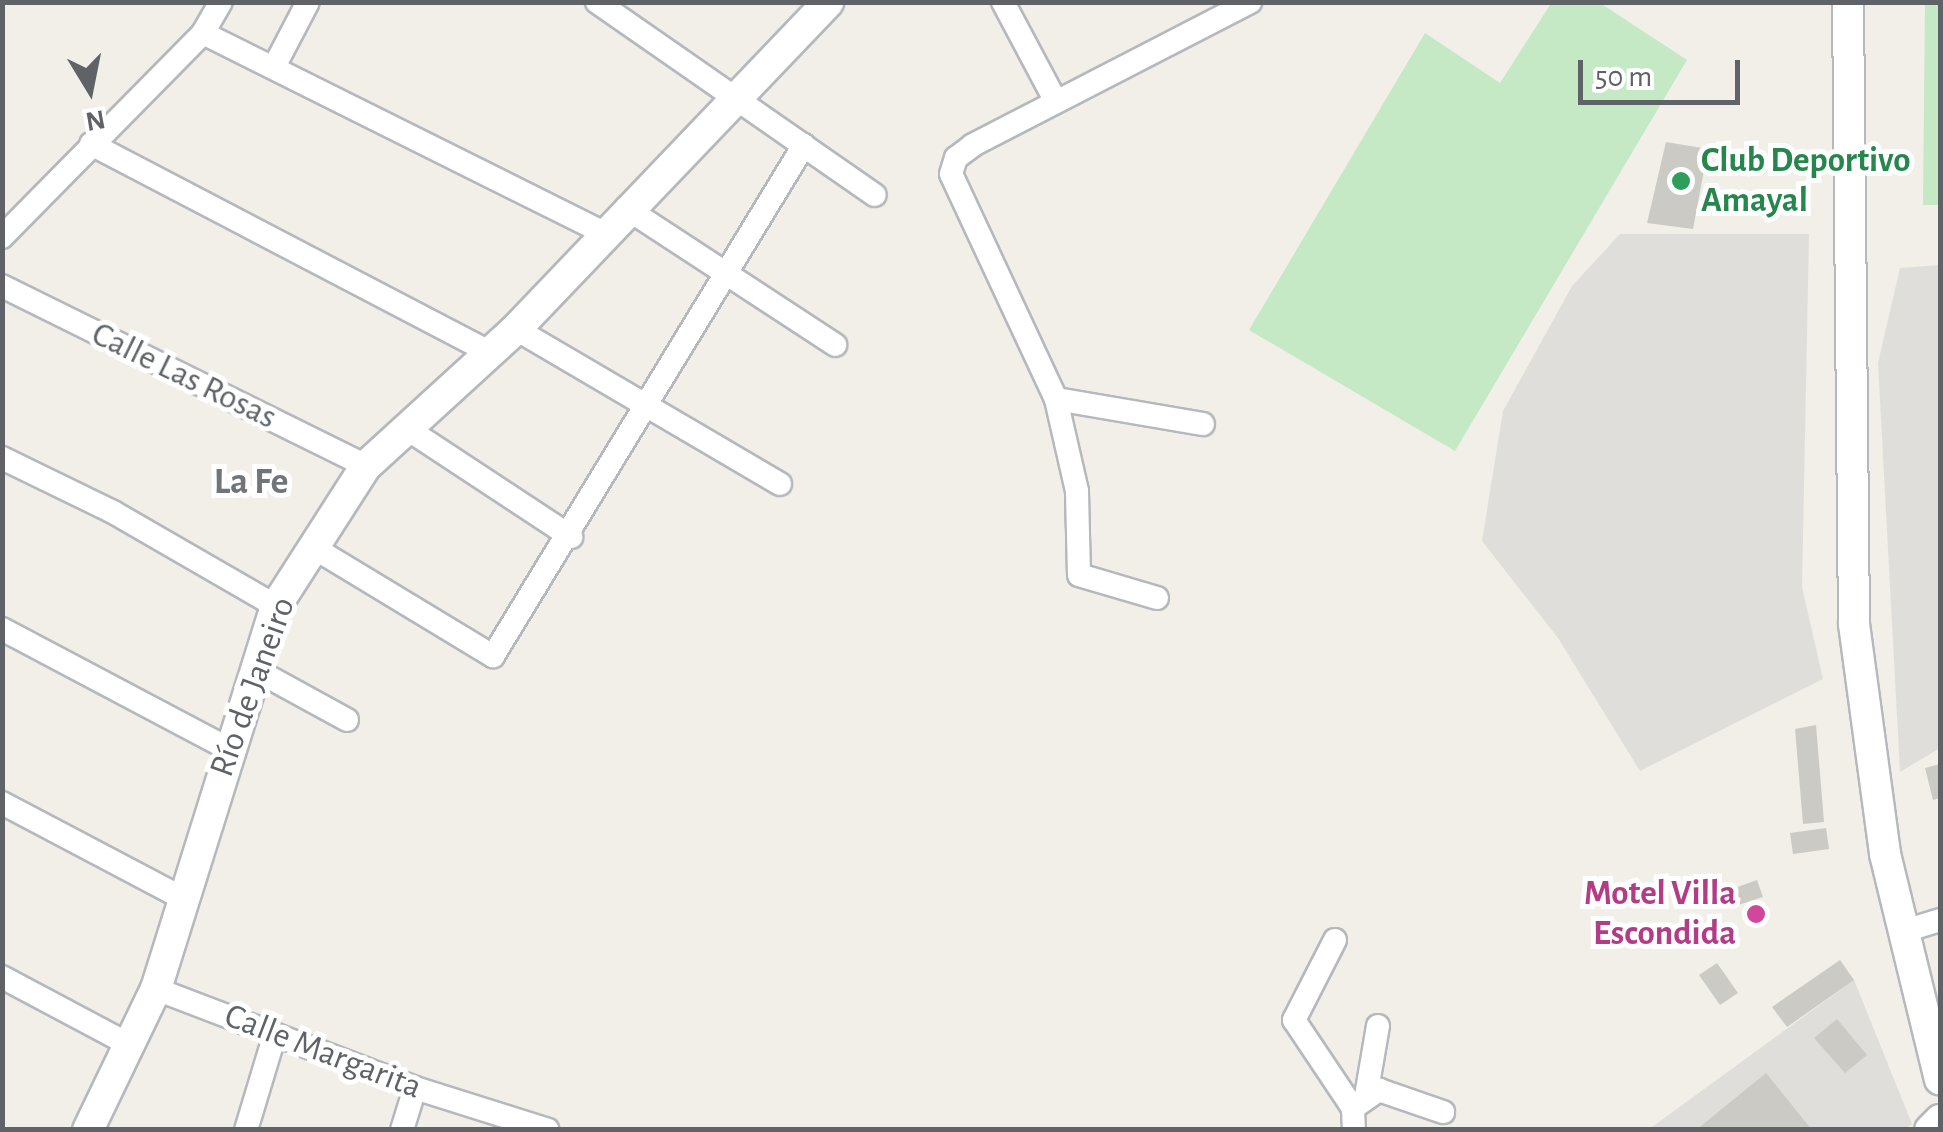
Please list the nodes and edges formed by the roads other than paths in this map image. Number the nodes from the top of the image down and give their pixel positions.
1 (221, 2) edge
2 (308, 2) edge
3 (598, 2) edge
4 (828, 2) edge
5 (1003, 2) edge
6 (1250, 2) edge
7 (1848, 2) edge
8 (203, 33) junction
9 (275, 66) junction
10 (734, 95) junction
11 (1056, 100) junction
12 (91, 144) junction
13 (804, 145) junction
14 (875, 195) dead end
15 (626, 208) junction
16 (602, 232) junction
17 (2, 237) edge
18 (729, 276) junction
19 (2, 286) edge
20 (516, 329) junction
21 (835, 344) dead end
22 (487, 351) junction
23 (1056, 399) junction
24 (648, 407) junction
25 (1203, 424) dead end
26 (406, 428) junction
27 (2, 458) edge
28 (366, 466) junction
29 (780, 484) dead end
30 (571, 536) junction
31 (316, 549) junction
32 (1157, 598) dead end
33 (276, 606) junction
34 (2, 629) edge
35 (254, 668) junction
36 (347, 720) dead end
37 (227, 748) junction
38 (2, 803) edge
39 (182, 898) junction
40 (1940, 920) edge
41 (1901, 932) junction
42 (1336, 940) dead end
43 (2, 977) edge
44 (156, 989) junction
45 (1378, 1026) dead end
46 (275, 1034) junction
47 (126, 1043) junction
48 (1940, 1079) edge
49 (415, 1088) junction
50 (1357, 1111) edge
51 (1442, 1112) dead end
52 (1940, 1120) edge
53 (88, 1130) edge
54 (246, 1130) edge
55 (402, 1130) edge
56 (548, 1130) edge
57 (1930, 1130) edge

1 - 8 street
2 - 9 street
3 - 10 street
4 - 10 street, Río de Janeiro
5 - 11 street
6 - 11 street
7 - 41 street
8 - 9 street
8 - 12 street
9 - 16 street
10 - 13 street
10 - 15 street, Río de Janeiro
11 - 23 street
12 - 17 street
12 - 22 street
13 - 14 street
13 - 18 street
15 - 16 street, Río de Janeiro
15 - 18 street
16 - 20 street, Río de Janeiro
18 - 21 street
18 - 24 street
19 - 28 street, Calle Las Rosas
20 - 22 street, Río de Janeiro
20 - 24 street
22 - 26 street, Río de Janeiro
23 - 25 street
23 - 32 street
24 - 29 street
24 - 30 street
26 - 28 street, Río de Janeiro
26 - 30 street
27 - 33 street
28 - 31 street, Río de Janeiro
30 - 31 street
31 - 33 street, Río de Janeiro
33 - 35 street, Río de Janeiro
34 - 37 street
35 - 36 street
35 - 37 street, Río de Janeiro
37 - 39 street, Río de Janeiro
38 - 39 street
39 - 44 street, Río de Janeiro
40 - 41 street
41 - 48 street
42 - 50 street
43 - 47 street
44 - 46 street, Calle Margarita
44 - 47 street, Río de Janeiro
45 - 50 street
46 - 49 street, Calle Margarita
46 - 54 street
47 - 53 street, Río de Janeiro
49 - 55 street
49 - 56 street, Calle Margarita
50 - 51 street
52 - 57 street

